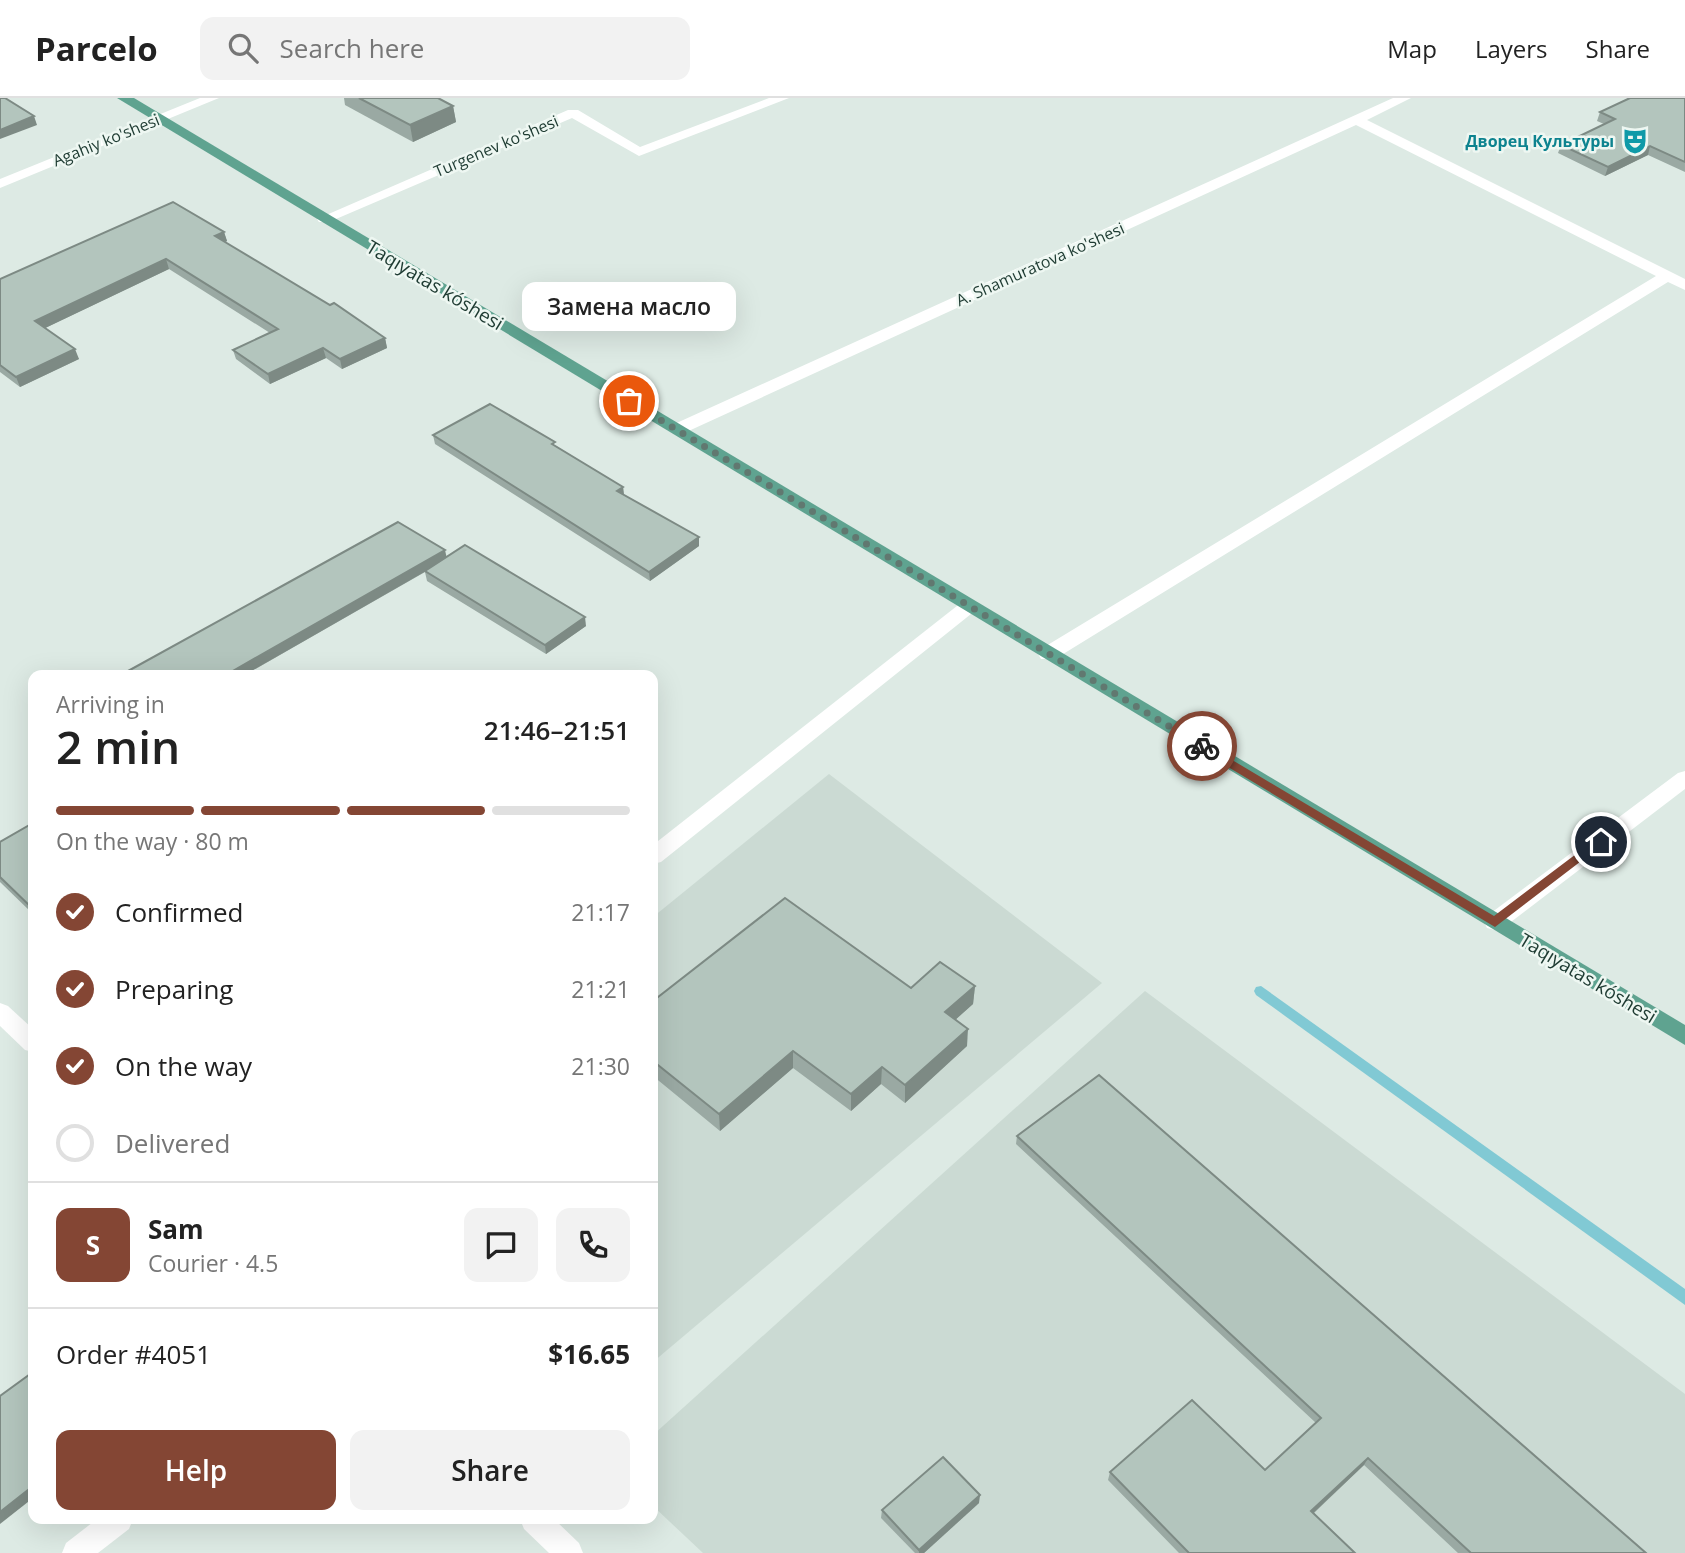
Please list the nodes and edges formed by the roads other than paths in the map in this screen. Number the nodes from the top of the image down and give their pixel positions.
1 (124, 98) edge
2 (212, 98) edge
3 (782, 98) edge
4 (1404, 98) edge
5 (158, 119) junction
6 (1356, 120) junction
7 (0, 184) edge
8 (324, 219) junction
9 (1667, 276) junction
10 (1685, 285) edge
11 (676, 430) junction
12 (969, 606) junction
13 (1048, 654) junction
14 (1685, 778) edge
15 (658, 852) edge
16 (1495, 922) junction
17 (4, 1023) edge
18 (1685, 1036) edge
19 (28, 1040) edge
20 (112, 1524) edge
21 (539, 1524) edge
22 (76, 1553) edge
23 (569, 1553) edge

1 - 5 main road, Taqıyatas kóshesi
2 - 5 street, Agahiy ko'shesi
3 - 8 street, Turgenev ko'shesi
4 - 6 street, A. Shamuratova ko'shesi
5 - 7 street, Agahiy ko'shesi
5 - 8 main road, Taqıyatas kóshesi
6 - 9 street
6 - 11 street, A. Shamuratova ko'shesi
8 - 11 main road, Taqıyatas kóshesi
9 - 10 street
9 - 13 street
11 - 12 main road, Taqıyatas kóshesi
12 - 13 main road, Taqıyatas kóshesi
12 - 15 street
13 - 16 main road, Taqıyatas kóshesi
14 - 16 street
16 - 18 main road, Taqıyatas kóshesi
17 - 19 street
20 - 22 street
21 - 23 street

